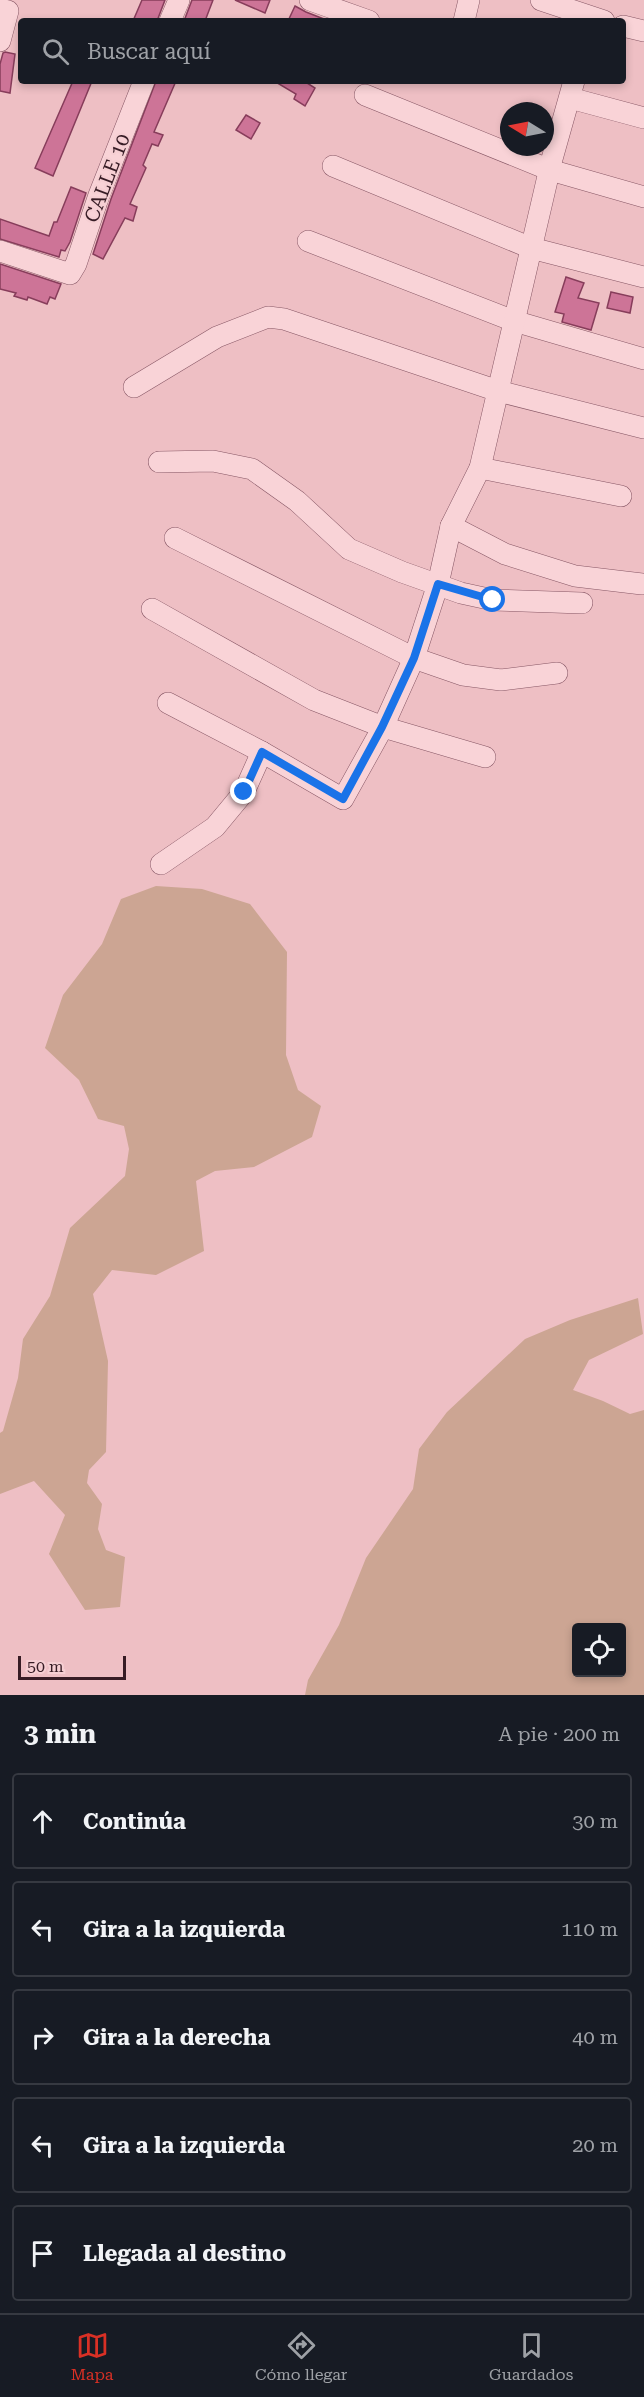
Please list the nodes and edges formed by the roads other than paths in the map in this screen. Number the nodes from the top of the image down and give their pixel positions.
1 (179, 0) edge
2 (310, 0) edge
3 (469, 0) edge
4 (542, 0) edge
5 (340, 5) edge
6 (4, 10) edge
7 (595, 15) edge
8 (171, 18) edge
9 (364, 18) edge
10 (465, 18) edge
11 (626, 27) edge
12 (644, 31) edge
13 (0, 41) edge
14 (143, 84) edge
15 (572, 89) edge
16 (364, 95) dead end
17 (644, 118) edge
18 (333, 166) dead end
19 (550, 170) junction
20 (644, 197) edge
21 (308, 241) dead end
22 (531, 248) junction
23 (0, 251) edge
24 (644, 278) edge
25 (514, 321) junction
26 (644, 359) edge
27 (134, 387) dead end
28 (498, 391) junction
29 (644, 429) edge
30 (159, 462) dead end
31 (480, 468) junction
32 (621, 496) dead end
33 (451, 526) junction
34 (175, 538) dead end
35 (438, 584) junction
36 (642, 584) dead end
37 (582, 603) dead end
38 (152, 609) dead end
39 (414, 658) junction
40 (557, 674) dead end
41 (168, 703) dead end
42 (382, 727) junction
43 (262, 752) junction
44 (485, 757) dead end
45 (161, 864) dead end

1 - 8 street
2 - 5 street
3 - 10 street
4 - 7 street
5 - 9 street
6 - 13 street
11 - 12 street
14 - 23 street, CALLE 10
15 - 17 street
15 - 19 street
16 - 19 street
18 - 22 street
19 - 20 street
19 - 22 street
21 - 25 street
22 - 24 street
22 - 25 street
25 - 26 street
25 - 28 street
27 - 28 street
28 - 29 street
28 - 31 street
30 - 35 street
31 - 32 street
31 - 33 street
33 - 35 street
33 - 36 street
34 - 39 street
35 - 37 street
35 - 39 street
38 - 42 street
39 - 40 street
39 - 42 street
41 - 43 street
42 - 43 street
42 - 44 street
43 - 45 street

